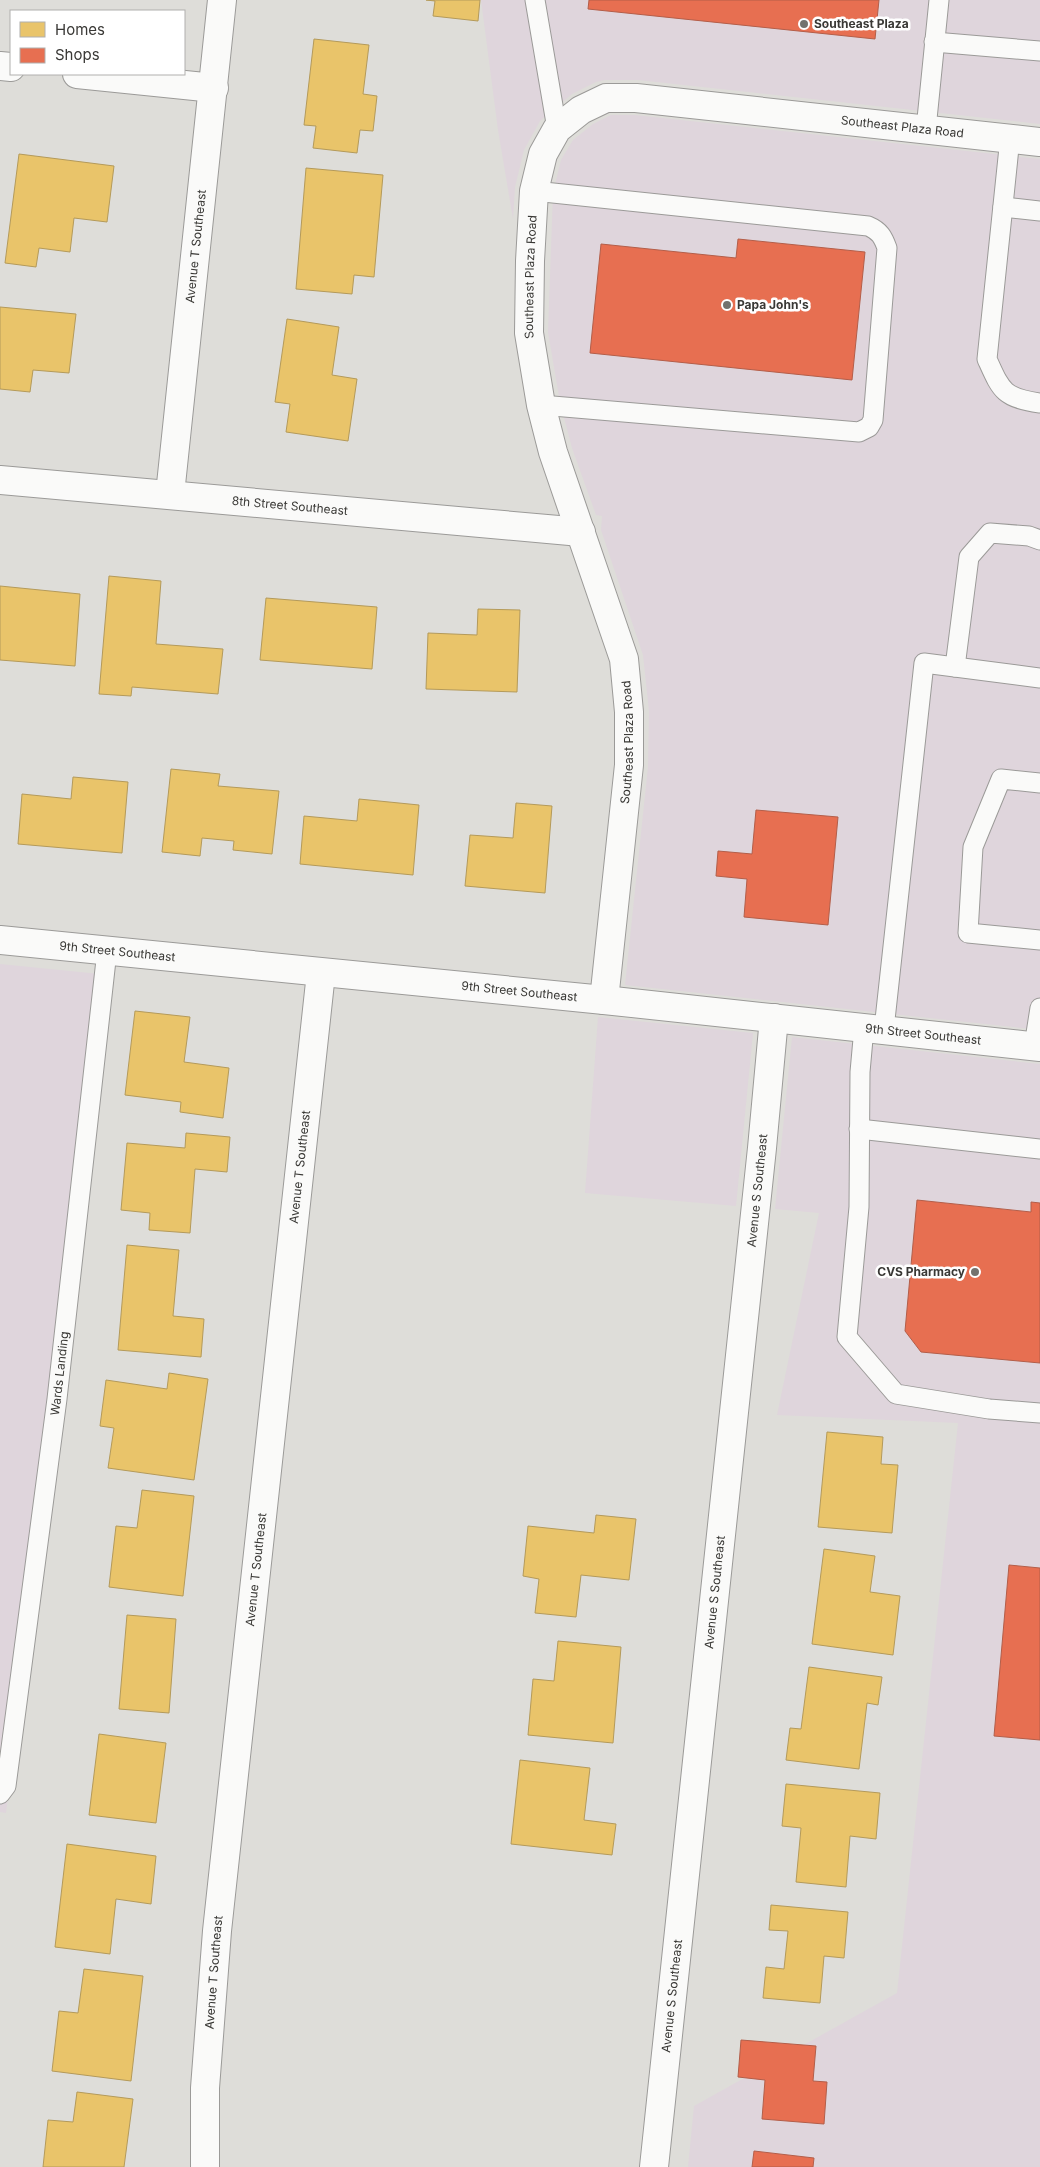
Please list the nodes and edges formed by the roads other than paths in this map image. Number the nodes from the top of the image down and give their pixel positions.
1 (222, 0) edge
2 (535, 0) edge
3 (939, 0) edge
4 (934, 42) junction
5 (1040, 51) edge
6 (87, 75) edge
7 (214, 88) junction
8 (557, 129) junction
9 (926, 129) junction
10 (1010, 138) junction
11 (1040, 142) edge
12 (534, 191) junction
13 (1002, 207) junction
14 (1040, 211) edge
15 (1040, 403) edge
16 (541, 404) junction
17 (0, 480) edge
18 (170, 494) junction
19 (581, 532) junction
20 (1040, 540) edge
21 (955, 667) junction
22 (1040, 678) edge
23 (1040, 783) edge
24 (0, 940) edge
25 (1040, 940) edge
26 (107, 950) junction
27 (321, 972) junction
28 (604, 1000) junction
29 (1040, 1008) edge
30 (774, 1018) junction
31 (874, 1028) junction
32 (1037, 1046) edge
33 (859, 1130) junction
34 (1040, 1149) edge
35 (1040, 1414) edge
36 (0, 1794) edge
37 (204, 2167) edge
38 (654, 2167) edge

1 - 7 street, Avenue T Southeast
2 - 8 lane
3 - 4 lane
4 - 5 lane
4 - 9 lane
6 - 7 street
7 - 18 street, Avenue T Southeast
8 - 9 street, Southeast Plaza Road
8 - 12 street, Southeast Plaza Road
9 - 10 street, Southeast Plaza Road
10 - 11 street, Southeast Plaza Road
10 - 13 lane
12 - 16 street, Southeast Plaza Road
12 - 16 lane
13 - 14 lane
13 - 15 lane
16 - 19 street, Southeast Plaza Road
17 - 18 street, 8th Street Southeast
18 - 19 street, 8th Street Southeast
19 - 28 street, Southeast Plaza Road
20 - 21 lane
21 - 22 lane
21 - 31 lane
23 - 25 lane
24 - 26 street, 9th Street Southeast
26 - 27 street, 9th Street Southeast
26 - 36 lane, Wards Landing
27 - 28 street, 9th Street Southeast
27 - 37 street, Avenue T Southeast
28 - 30 street, 9th Street Southeast
29 - 32 lane
30 - 31 street, 9th Street Southeast
30 - 38 street, Avenue S Southeast
31 - 32 street, 9th Street Southeast
31 - 33 lane
33 - 34 lane
33 - 35 lane

